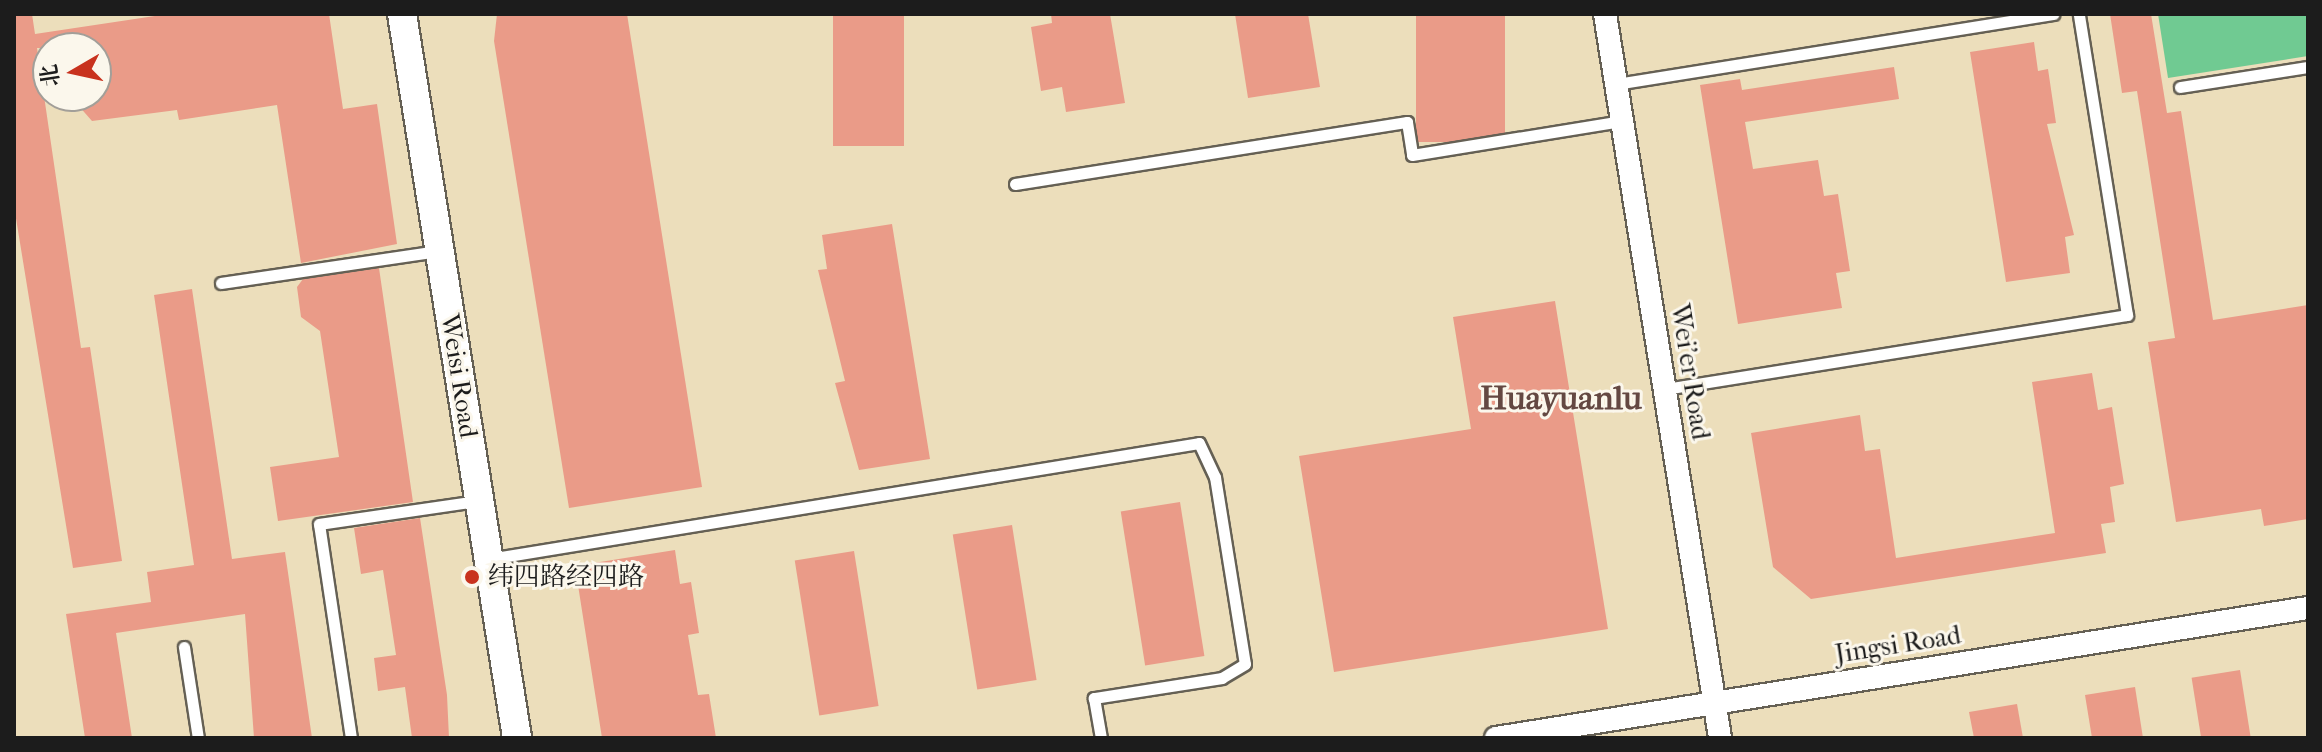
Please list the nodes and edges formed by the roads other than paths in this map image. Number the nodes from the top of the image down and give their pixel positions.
1 (402, 14) edge
2 (1605, 14) edge
3 (2053, 14) edge
4 (2079, 14) edge
5 (2308, 67) edge
6 (1616, 84) junction
7 (2180, 87) dead end
8 (1622, 121) junction
9 (1015, 184) dead end
10 (439, 250) junction
11 (221, 283) dead end
12 (1665, 389) junction
13 (479, 500) junction
14 (489, 559) junction
15 (2308, 608) edge
16 (184, 647) dead end
17 (1715, 703) junction
18 (198, 738) edge
19 (351, 738) edge
20 (517, 738) edge
21 (1101, 738) edge
22 (1496, 738) edge
23 (1720, 738) edge

1 - 10 street, Weisi Road
2 - 6 street, Wei'er Road
3 - 6 lane
4 - 12 lane
5 - 7 lane
6 - 8 street, Wei'er Road
8 - 9 lane
8 - 12 street, Wei'er Road
10 - 11 lane
10 - 13 street, Weisi Road
12 - 17 street, Wei'er Road
13 - 14 street, Weisi Road
13 - 19 lane
14 - 20 street, Weisi Road
14 - 21 lane
15 - 17 street, Jingsi Road
16 - 18 lane
17 - 22 street, Jingsi Road
17 - 23 street, Wei'er Road

